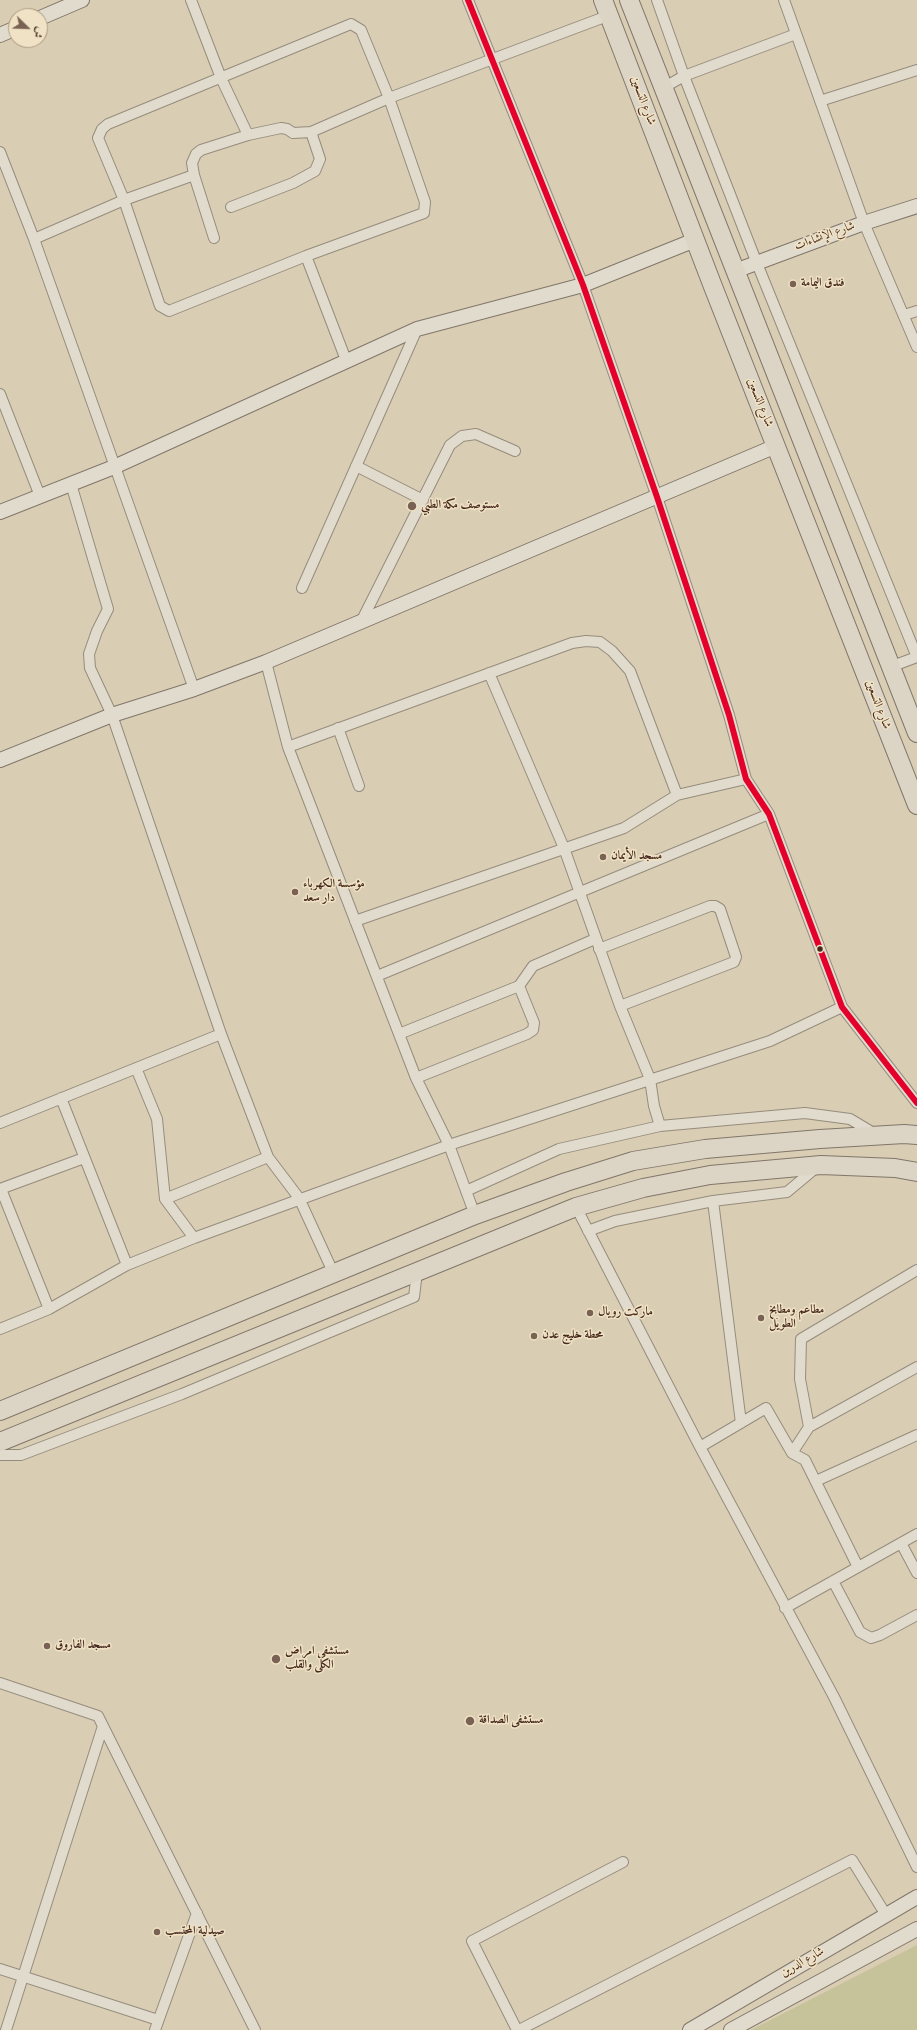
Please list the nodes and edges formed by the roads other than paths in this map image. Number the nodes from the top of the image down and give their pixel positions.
1 (82, 0) edge
2 (191, 0) edge
3 (468, 0) edge
4 (629, 0) edge
5 (657, 0) edge
6 (784, 0) edge
7 (606, 8) edge
8 (48, 15) edge
9 (796, 34) junction
10 (492, 60) junction
11 (917, 70) edge
12 (684, 76) junction
13 (221, 78) junction
14 (663, 88) junction
15 (389, 98) junction
16 (820, 101) junction
17 (311, 132) junction
18 (248, 135) junction
19 (0, 152) edge
20 (194, 175) junction
21 (124, 200) junction
22 (917, 206) edge
23 (231, 207) dead end
24 (864, 223) junction
25 (214, 238) dead end
26 (34, 239) junction
27 (695, 240) junction
28 (306, 256) junction
29 (756, 262) junction
30 (735, 271) junction
31 (712, 284) junction
32 (583, 285) junction
33 (917, 312) edge
34 (904, 315) junction
35 (417, 329) junction
36 (917, 347) edge
37 (346, 360) junction
38 (0, 394) edge
39 (776, 446) junction
40 (515, 451) dead end
41 (356, 466) junction
42 (114, 467) junction
43 (71, 484) junction
44 (40, 496) junction
45 (656, 497) junction
46 (423, 500) junction
47 (0, 512) edge
48 (302, 588) dead end
49 (361, 622) junction
50 (266, 662) junction
51 (890, 667) junction
52 (489, 673) junction
53 (194, 689) junction
54 (112, 715) junction
55 (338, 728) junction
56 (917, 734) edge
57 (288, 747) junction
58 (0, 760) edge
59 (746, 779) junction
60 (359, 786) dead end
61 (677, 795) junction
62 (917, 805) edge
63 (769, 814) junction
64 (564, 848) junction
65 (579, 892) junction
66 (355, 921) junction
67 (595, 939) junction
68 (599, 950) junction
69 (377, 976) junction
70 (519, 986) junction
71 (620, 1006) junction
72 (842, 1007) junction
73 (221, 1034) junction
74 (399, 1034) junction
75 (136, 1068) junction
76 (416, 1078) junction
77 (650, 1079) junction
78 (61, 1098) junction
79 (917, 1103) edge
80 (0, 1123) edge
81 (660, 1126) junction
82 (913, 1133) edge
83 (879, 1136) junction
84 (449, 1145) junction
85 (84, 1158) junction
86 (268, 1158) junction
87 (821, 1164) junction
88 (917, 1172) edge
89 (0, 1189) edge
90 (466, 1191) junction
91 (165, 1198) junction
92 (299, 1198) junction
93 (713, 1201) junction
94 (576, 1206) junction
95 (475, 1215) junction
96 (588, 1231) junction
97 (194, 1238) junction
98 (127, 1265) junction
99 (917, 1270) edge
100 (333, 1272) junction
101 (417, 1272) junction
102 (49, 1309) junction
103 (0, 1329) edge
104 (917, 1367) edge
105 (0, 1411) edge
106 (741, 1423) junction
107 (809, 1427) junction
108 (917, 1435) edge
109 (0, 1442) edge
110 (700, 1447) junction
111 (792, 1453) junction
112 (0, 1455) edge
113 (816, 1481) junction
114 (917, 1534) edge
115 (900, 1543) junction
116 (858, 1567) junction
117 (917, 1573) edge
118 (833, 1581) junction
119 (785, 1608) junction
120 (917, 1615) edge
121 (0, 1683) edge
122 (103, 1726) junction
123 (623, 1862) dead end
124 (917, 1867) edge
125 (917, 1897) edge
126 (197, 1913) junction
127 (886, 1915) junction
128 (917, 1929) edge
129 (0, 1969) edge
130 (24, 1976) junction
131 (158, 2020) junction
132 (6, 2030) edge
133 (155, 2030) edge
134 (255, 2030) edge
135 (518, 2030) edge
136 (690, 2030) edge
137 (731, 2030) edge

1 - 8 street
2 - 13 street
3 - 10 street
4 - 14 highway, شارع التسعين
5 - 12 street
6 - 9 street
7 - 10 street
7 - 27 highway, شارع التسعين
9 - 12 street
9 - 16 street
10 - 15 street
10 - 32 street
11 - 16 street
12 - 14 street
12 - 29 street
13 - 15 street
13 - 18 street
13 - 21 street
14 - 30 highway, شارع التسعين
15 - 17 street
15 - 28 street
16 - 24 street
17 - 18 street
17 - 23 street
18 - 20 street
19 - 26 street
20 - 21 street
20 - 25 street
21 - 26 street
21 - 28 street
22 - 24 street, شارع الإنشاءات
24 - 29 street, شارع الإنشاءات
24 - 34 street
26 - 42 street
27 - 31 highway, شارع التسعين
27 - 32 street
28 - 37 street
29 - 30 street, شارع الإنشاءات
29 - 51 street
30 - 31 highway
30 - 51 highway, شارع التسعين
31 - 39 highway, شارع التسعين
32 - 35 street
32 - 45 street
33 - 34 street
34 - 36 street
35 - 37 street
35 - 41 street
37 - 42 street
38 - 44 street
39 - 45 street
39 - 62 highway, شارع التسعين
40 - 46 street
41 - 46 street
41 - 48 street
42 - 43 street
42 - 53 street
43 - 44 street
43 - 54 street
44 - 47 street
45 - 49 street
45 - 59 street
46 - 49 street
49 - 50 street
50 - 53 street
50 - 57 street
51 - 56 highway, شارع التسعين
52 - 55 street
52 - 61 street
52 - 64 street
53 - 54 street
54 - 58 street
54 - 73 street
55 - 57 street
55 - 60 street
57 - 66 street
59 - 61 street
59 - 63 street
61 - 64 street
63 - 65 street
63 - 72 street
64 - 65 street
64 - 66 street
65 - 67 street
65 - 69 street
66 - 69 street
67 - 68 street
67 - 70 street
68 - 71 street
68 - 71 street
69 - 74 street
70 - 74 street
70 - 76 street
71 - 77 street
72 - 77 street
72 - 79 street
73 - 75 street
73 - 86 street
74 - 76 street
75 - 78 street
75 - 91 street
76 - 84 street
77 - 81 street
77 - 84 street
78 - 80 street
78 - 85 street
81 - 83 street
81 - 90 street
82 - 83 highway
83 - 95 highway
84 - 90 street
84 - 92 street
85 - 89 street
85 - 98 street
86 - 91 street
86 - 92 street
87 - 88 highway
87 - 93 street
87 - 94 highway
89 - 102 street
90 - 95 street
91 - 97 street
92 - 97 street
92 - 100 street
93 - 96 street
93 - 106 street
94 - 96 street
94 - 101 highway
95 - 100 highway
96 - 110 street
97 - 98 street
98 - 102 street
99 - 107 street
100 - 105 highway
101 - 109 highway
101 - 112 street
102 - 103 street
104 - 107 street
106 - 110 street
106 - 111 street
107 - 111 street
108 - 113 street
110 - 119 street
111 - 113 street
113 - 116 street
114 - 115 street
115 - 116 street
115 - 117 street
116 - 118 street
118 - 119 street
118 - 120 street
119 - 124 street
121 - 122 street
122 - 126 street
122 - 130 street
123 - 135 street
125 - 127 street, شارع الدرين
126 - 131 street
126 - 134 street
127 - 135 street
127 - 136 street, شارع الدرين
128 - 137 street, شارع الدرين
129 - 130 street
130 - 131 street
130 - 132 street
131 - 133 street

